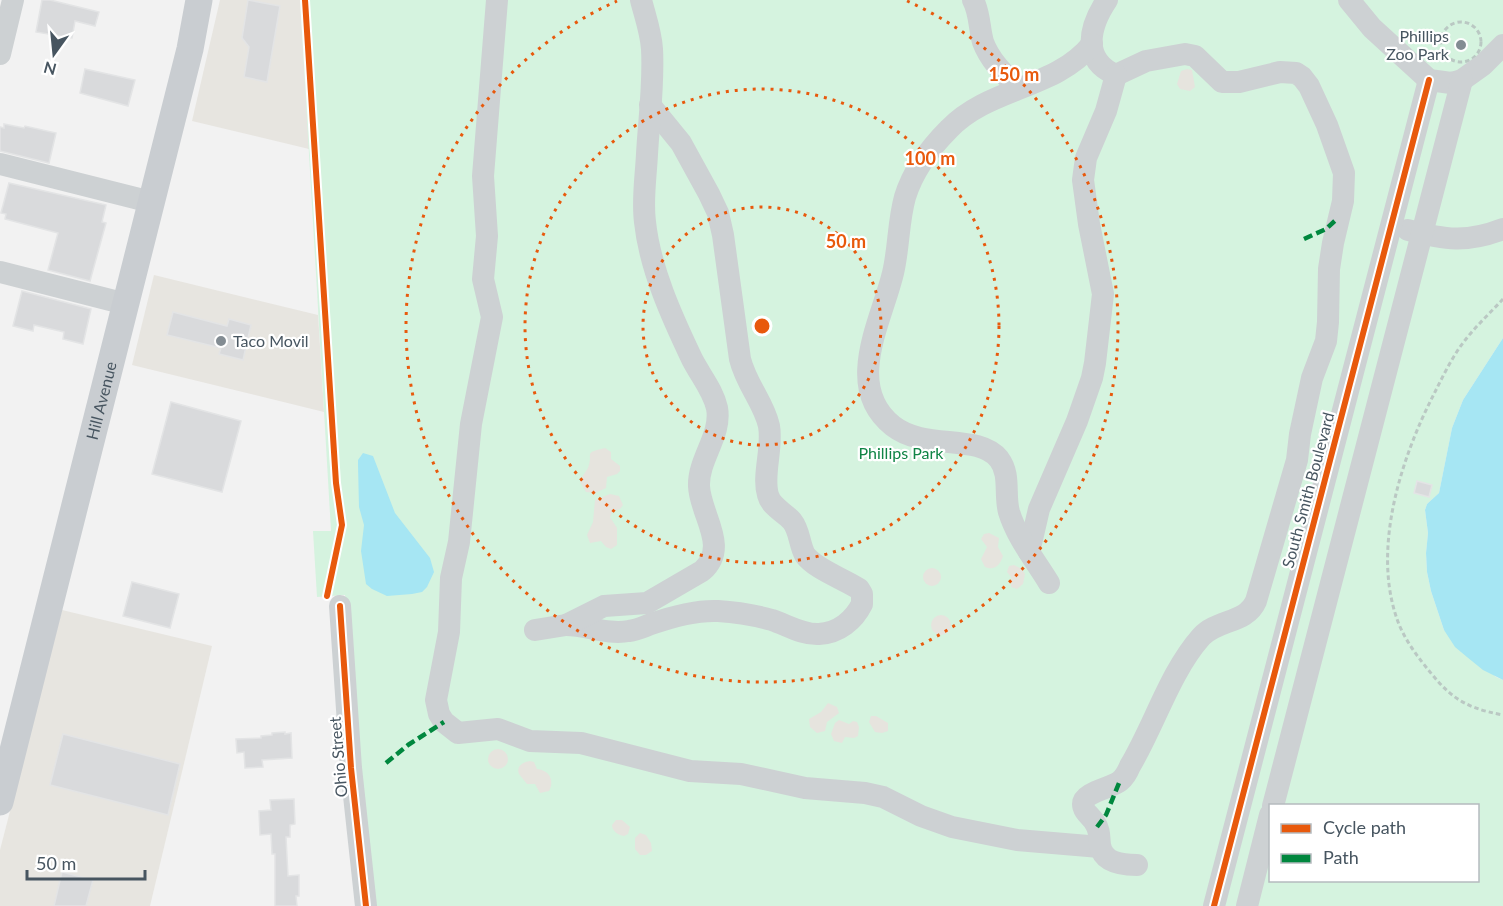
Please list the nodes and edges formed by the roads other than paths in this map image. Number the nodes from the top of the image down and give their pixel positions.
1 (13, 0) edge
2 (199, 0) edge
3 (497, 0) edge
4 (641, 0) edge
5 (973, 0) edge
6 (1107, 0) edge
7 (1349, 0) edge
8 (1092, 44) junction
9 (1503, 45) edge
10 (0, 54) edge
11 (1116, 75) junction
12 (1429, 80) junction
13 (1462, 80) junction
14 (1018, 88) junction
15 (650, 105) junction
16 (0, 164) edge
17 (151, 202) junction
18 (1391, 225) junction
19 (1503, 229) edge
20 (1421, 234) junction
21 (0, 272) edge
22 (126, 304) junction
23 (1029, 552) junction
24 (1049, 583) dead end
25 (340, 606) dead end
26 (566, 625) junction
27 (535, 630) dead end
28 (1281, 650) junction
29 (1312, 657) junction
30 (0, 802) edge
31 (1274, 804) edge
32 (1269, 820) edge
33 (1100, 848) junction
34 (1137, 865) dead end
35 (366, 906) edge
36 (1214, 906) edge
37 (1247, 906) edge

1 - 10 street
2 - 17 main road, Hill Avenue
3 - 33 street
4 - 15 street
5 - 14 street
6 - 8 street
7 - 12 street
8 - 11 street
8 - 14 street
9 - 13 street
11 - 23 street
11 - 33 street
12 - 13 street
12 - 18 street, South Smith Boulevard
13 - 20 street
14 - 23 street
15 - 26 street
15 - 26 street
16 - 17 street
17 - 22 main road, Hill Avenue
18 - 20 street
18 - 28 street, South Smith Boulevard
19 - 20 street
20 - 29 street
21 - 22 street
22 - 30 main road, Hill Avenue
23 - 24 street
25 - 35 street, Ohio Street
26 - 27 street
28 - 29 street
28 - 36 street, South Smith Boulevard
29 - 31 street
32 - 37 street
33 - 34 street

